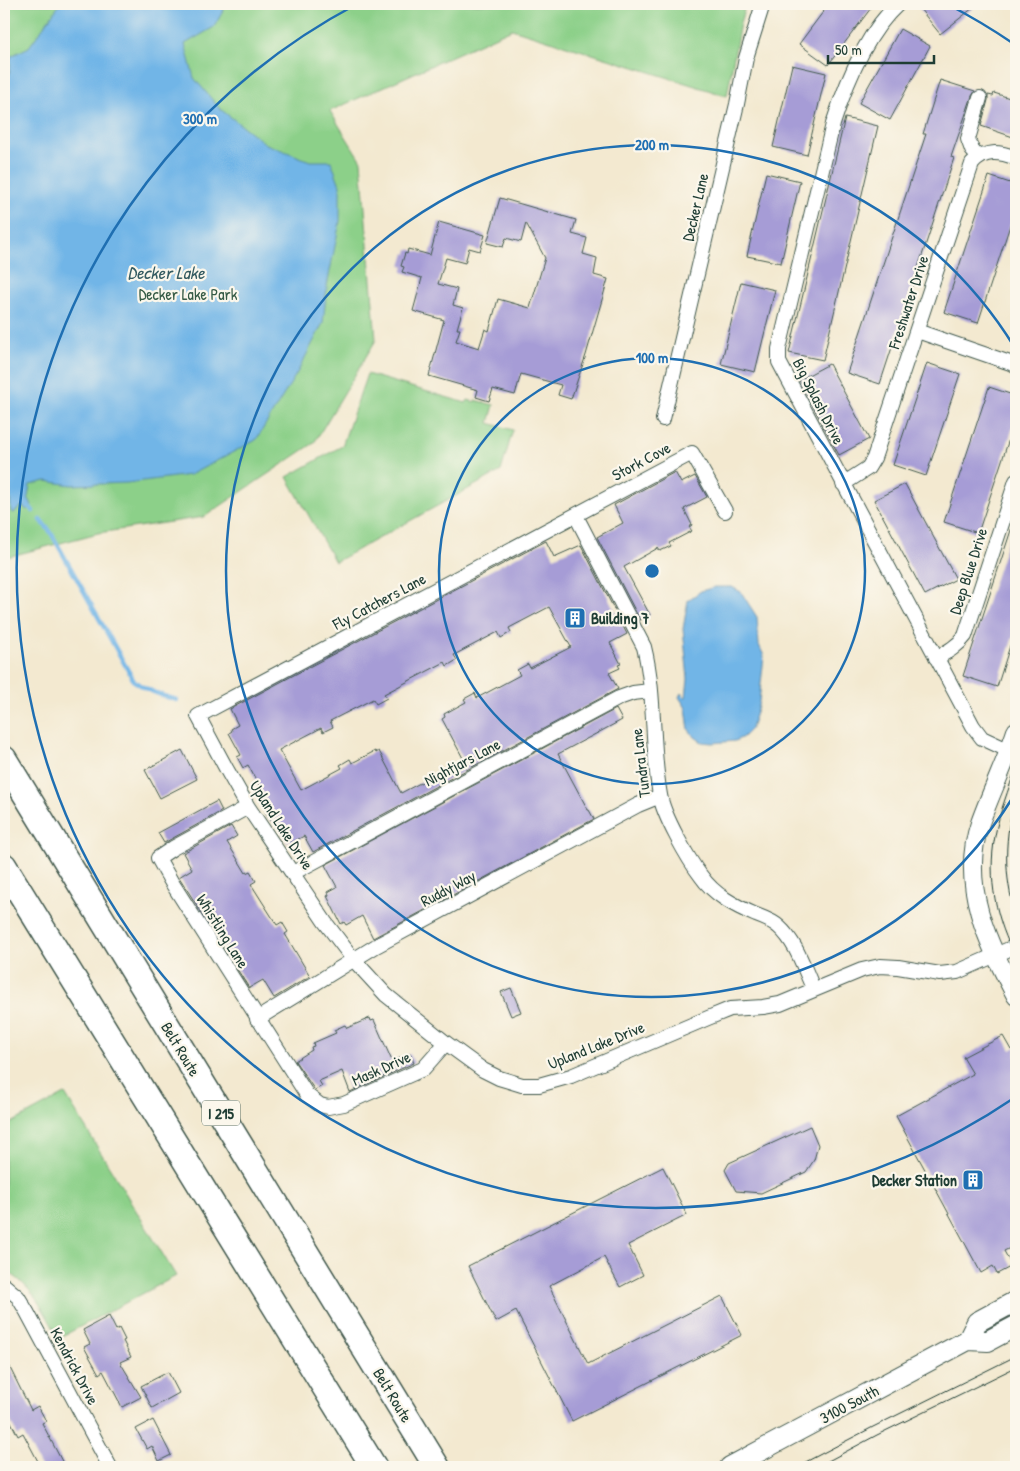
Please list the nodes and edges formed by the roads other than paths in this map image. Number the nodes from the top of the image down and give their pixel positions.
1 (763, 4) edge
2 (898, 4) edge
3 (980, 98) dead end
4 (978, 157) junction
5 (1016, 158) edge
6 (917, 331) junction
7 (1016, 365) edge
8 (664, 420) dead end
9 (1016, 481) edge
10 (843, 484) junction
11 (724, 510) dead end
12 (576, 516) junction
13 (936, 658) junction
14 (650, 691) junction
15 (198, 716) joint
16 (1016, 731) edge
17 (1010, 751) junction
18 (4, 759) edge
19 (660, 796) junction
20 (248, 807) junction
21 (4, 866) edge
22 (293, 873) junction
23 (1016, 946) edge
24 (995, 956) junction
25 (353, 959) junction
26 (814, 990) junction
27 (1016, 996) edge
28 (257, 1019) junction
29 (446, 1043) junction
30 (320, 1105) joint
31 (4, 1285) edge
32 (1016, 1301) edge
33 (1016, 1326) edge
34 (968, 1340) junction
35 (110, 1467) edge
36 (374, 1467) edge
37 (438, 1467) edge
38 (730, 1467) edge

1 - 8 street, Decker Lane
2 - 10 street, Big Splash Drive
3 - 4 street
4 - 5 street
4 - 6 street, Freshwater Drive
6 - 7 street
6 - 10 street, Freshwater Drive
9 - 13 street, Deep Blue Drive
10 - 13 street, Big Splash Drive
11 - 12 street, Stork Cove
12 - 14 street, Tundra Lane
12 - 15 street, Fly Catchers Lane
13 - 17 street, Big Splash Drive
14 - 19 street, Tundra Lane
14 - 22 street, Nightjars Lane
15 - 20 street, Upland Lake Drive
16 - 17 street
17 - 24 street
18 - 37 highway, Belt Route / I 215
19 - 25 street, Ruddy Way
19 - 26 street, Tundra Lane
20 - 22 street, Upland Lake Drive
20 - 28 street, Whistling Lane
21 - 36 highway
22 - 25 street, Upland Lake Drive
23 - 24 street, Upland Lake Drive
24 - 26 street, Upland Lake Drive
24 - 27 street
25 - 28 street, Ruddy Way
25 - 29 street, Upland Lake Drive
26 - 29 street, Upland Lake Drive
28 - 30 street, Whistling Lane
29 - 30 street, Mask Drive
31 - 35 street, Kendrick Drive
32 - 34 main road, 3100 South
33 - 34 main road, 3100 South
34 - 38 main road, 3100 South

